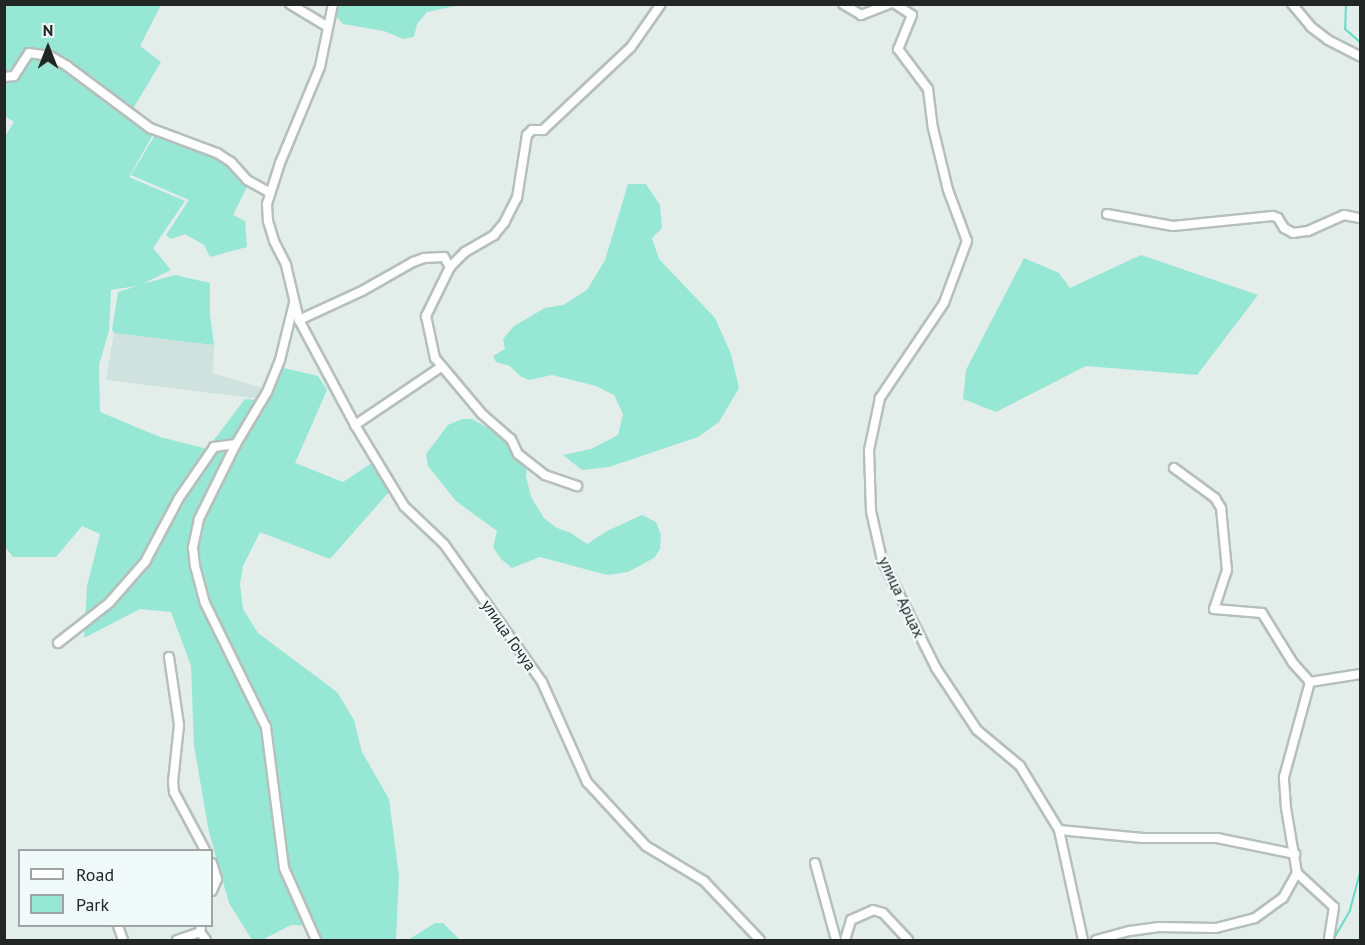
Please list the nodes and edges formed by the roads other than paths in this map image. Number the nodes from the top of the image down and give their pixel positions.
1 (290, 4) edge
2 (333, 4) edge
3 (662, 4) edge
4 (843, 4) edge
5 (890, 4) edge
6 (895, 4) edge
7 (1292, 4) edge
8 (328, 27) junction
9 (1360, 56) edge
10 (4, 77) edge
11 (270, 193) junction
12 (1107, 214) dead end
13 (1360, 218) edge
14 (450, 267) junction
15 (295, 298) junction
16 (299, 320) junction
17 (441, 367) junction
18 (355, 425) junction
19 (236, 444) junction
20 (1174, 468) dead end
21 (577, 486) dead end
22 (58, 643) dead end
23 (169, 657) dead end
24 (1360, 674) edge
25 (1310, 682) junction
26 (1059, 830) junction
27 (204, 849) edge
28 (1295, 854) junction
29 (815, 863) dead end
30 (213, 866) edge
31 (1297, 873) junction
32 (213, 889) edge
33 (201, 929) edge
34 (316, 939) edge
35 (177, 940) edge
36 (206, 940) edge
37 (760, 940) edge
38 (836, 940) edge
39 (845, 940) edge
40 (908, 940) edge
41 (1083, 940) edge
42 (1096, 940) edge
43 (1329, 940) edge

1 - 8 street
2 - 8 street, улица Гочуа
3 - 14 street
4 - 5 street
6 - 26 street, улица Арцах
7 - 9 street
8 - 11 street, улица Гочуа
10 - 11 street
11 - 15 street, улица Гочуа
12 - 13 street
14 - 16 street
14 - 17 street
15 - 16 street, улица Гочуа
15 - 19 street
16 - 18 street, улица Гочуа
17 - 18 street
17 - 21 street
18 - 37 street, улица Гочуа
19 - 22 street
19 - 34 street
20 - 25 street
23 - 27 street
24 - 25 street
25 - 28 street
26 - 28 street
26 - 41 street, улица Арцах
28 - 31 street
29 - 38 street
30 - 32 street
31 - 42 street
31 - 43 street
33 - 35 street
33 - 36 street
39 - 40 street

